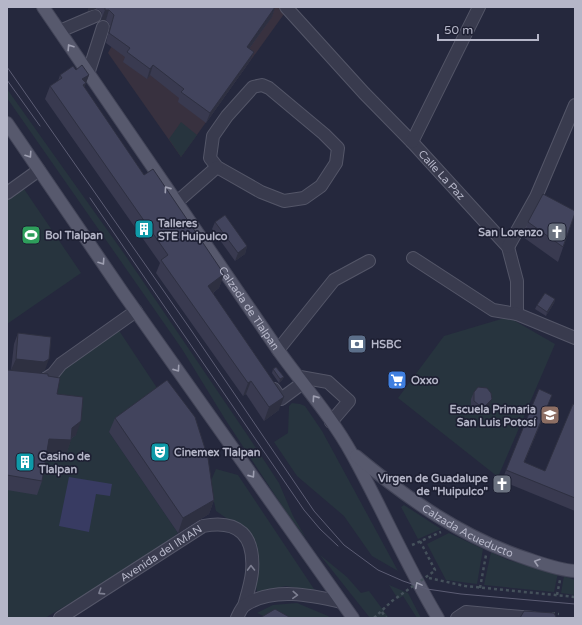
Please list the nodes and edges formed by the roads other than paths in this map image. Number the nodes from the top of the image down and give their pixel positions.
1 (286, 7) edge
2 (479, 7) edge
3 (48, 9) edge
4 (95, 16) dead end
5 (103, 27) dead end
6 (60, 31) junction
7 (88, 74) junction
8 (575, 105) edge
9 (7, 123) edge
10 (412, 142) junction
11 (218, 167) junction
12 (39, 170) junction
13 (7, 193) edge
14 (536, 197) junction
15 (177, 202) junction
16 (549, 203) edge
17 (508, 247) junction
18 (413, 258) dead end
19 (369, 261) dead end
20 (136, 311) junction
21 (517, 314) junction
22 (575, 338) edge
23 (278, 350) junction
24 (7, 377) edge
25 (302, 380) junction
26 (268, 381) edge
27 (331, 422) junction
28 (352, 453) junction
29 (575, 571) edge
30 (341, 602) junction
31 (244, 606) junction
32 (60, 618) edge
33 (237, 618) edge
34 (353, 618) edge
35 (438, 618) edge
36 (457, 618) edge
37 (533, 618) edge

1 - 10 street, Calle La Paz
2 - 10 street
3 - 6 main road, Calzada de Tlalpan
4 - 6 street
5 - 7 street
7 -> 6 main road, Calzada de Tlalpan
15 -> 7 main road, Calzada de Tlalpan
8 - 14 street
9 -> 12 main road
10 - 17 street, Calle La Paz
11 - 11 street
11 - 15 street
12 - 13 street
12 -> 20 main road
14 - 16 street
14 - 17 street
15 - 23 main road, Calzada de Tlalpan
17 - 21 street, Calle La Paz
18 - 21 street
19 - 23 street
20 - 24 street
20 -> 30 main road
21 - 22 street
23 - 25 main road, Calzada de Tlalpan
25 - 26 street
27 -> 25 main road, Calzada de Tlalpan
25 - 27 street
27 - 28 main road, Calzada de Tlalpan
29 -> 28 main road, Calzada Acueducto
35 -> 28 main road, Calzada de Tlalpan
31 -> 30 street
30 - 34 main road
31 -> 32 street, Avenida del IMAN
31 - 33 street, Avenida del IMAN
36 - 37 street

